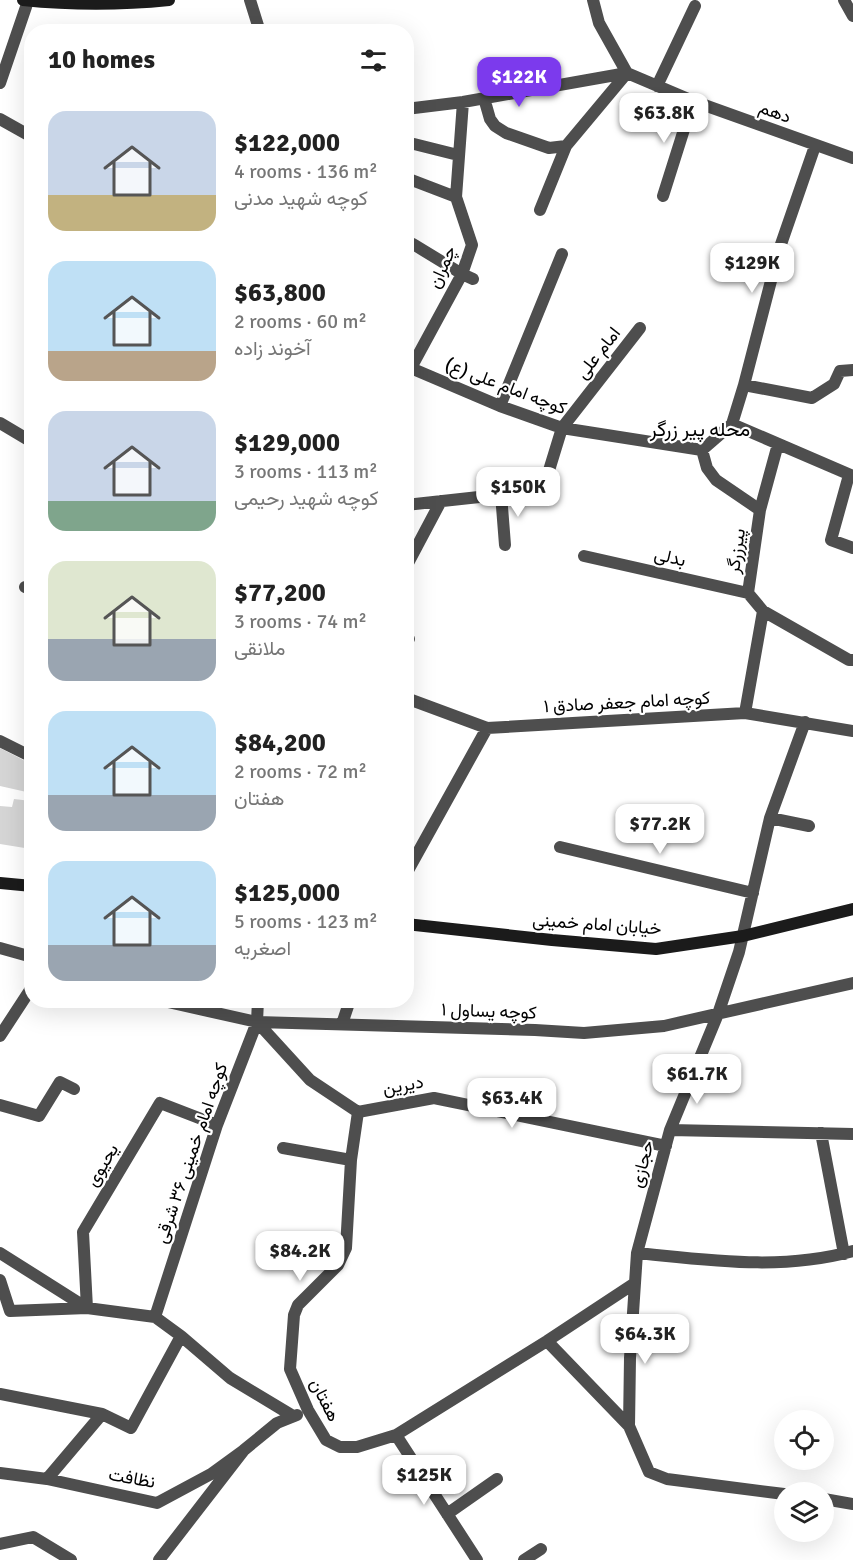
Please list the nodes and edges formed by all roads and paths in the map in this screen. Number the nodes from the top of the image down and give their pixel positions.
1 (22, 0) edge
2 (170, 0) edge
3 (250, 0) edge
4 (592, 0) edge
5 (844, 0) edge
6 (28, 1) edge
7 (695, 6) dead end
8 (853, 16) edge
9 (258, 24) edge
10 (627, 73) junction
11 (0, 83) edge
12 (657, 86) junction
13 (484, 98) junction
14 (693, 101) junction
15 (463, 102) junction
16 (414, 108) edge
17 (0, 119) edge
18 (24, 132) edge
19 (414, 144) dead end
20 (566, 146) junction
21 (815, 146) junction
22 (458, 155) junction
23 (853, 158) edge
24 (414, 181) edge
25 (663, 196) dead end
26 (456, 197) junction
27 (540, 210) dead end
28 (414, 245) edge
29 (562, 254) dead end
30 (467, 277) junction
31 (640, 328) dead end
32 (414, 359) edge
33 (414, 369) edge
34 (853, 370) edge
35 (744, 385) junction
36 (500, 406) junction
37 (0, 423) edge
38 (732, 424) junction
39 (562, 428) junction
40 (24, 437) edge
41 (778, 444) junction
42 (702, 450) junction
43 (851, 476) edge
44 (501, 494) junction
45 (441, 501) junction
46 (414, 504) edge
47 (760, 510) junction
48 (505, 545) dead end
49 (853, 548) edge
50 (414, 552) edge
51 (584, 556) dead end
52 (748, 592) junction
53 (763, 611) junction
54 (853, 660) edge
55 (414, 701) edge
56 (744, 713) junction
57 (805, 723) junction
58 (487, 728) junction
59 (853, 731) edge
60 (0, 741) edge
61 (24, 753) edge
62 (770, 818) junction
63 (809, 826) dead end
64 (560, 848) dead end
65 (414, 860) edge
66 (0, 883) edge
67 (24, 885) edge
68 (753, 892) junction
69 (853, 909) edge
70 (414, 925) edge
71 (743, 936) junction
72 (0, 948) edge
73 (24, 955) edge
74 (853, 983) edge
75 (24, 999) edge
76 (195, 1008) edge
77 (258, 1008) edge
78 (347, 1008) edge
79 (718, 1014) junction
80 (257, 1022) junction
81 (342, 1024) junction
82 (0, 1036) edge
83 (75, 1089) dead end
84 (0, 1105) edge
85 (358, 1112) junction
86 (217, 1125) junction
87 (670, 1130) junction
88 (820, 1133) junction
89 (853, 1134) edge
90 (666, 1146) junction
91 (283, 1148) dead end
92 (351, 1161) junction
93 (0, 1252) edge
94 (848, 1252) edge
95 (637, 1253) junction
96 (0, 1280) edge
97 (634, 1283) junction
98 (87, 1308) junction
99 (155, 1317) junction
100 (181, 1336) junction
101 (546, 1341) junction
102 (0, 1394) edge
103 (308, 1410) junction
104 (102, 1414) junction
105 (293, 1416) junction
106 (628, 1426) junction
107 (396, 1435) junction
108 (244, 1450) junction
109 (0, 1473) edge
110 (47, 1479) junction
111 (497, 1479) dead end
112 (774, 1493) edge
113 (834, 1501) edge
114 (853, 1504) edge
115 (447, 1514) junction
116 (0, 1544) edge
117 (541, 1549) dead end
118 (71, 1560) edge
119 (159, 1560) edge
120 (476, 1560) edge
121 (524, 1560) edge

1 - 6 main road
2 - 6 main road
3 - 9 street
4 - 10 street
5 - 8 street
6 - 11 street
7 - 12 street
10 - 12 street, دهم
10 - 13 street
10 - 20 street
12 - 14 street, دهم
13 - 15 street
13 - 20 street
14 - 21 street, دهم
14 - 25 street
15 - 16 street
15 - 22 street, چمران
17 - 18 street
19 - 22 street
20 - 27 street
21 - 23 street, دهم
21 - 35 street
22 - 26 street, چمران
24 - 26 street
26 - 30 street, چمران
28 - 30 street
29 - 36 street
30 - 32 street, چمران
31 - 39 street, امام علی
33 - 36 street, کوچه امام علی (ع)
34 - 35 street
35 - 38 street
36 - 39 street, کوچه امام علی (ع)
37 - 40 street
38 - 41 street
38 - 42 street
39 - 42 street, کوچه امام علی (ع)
39 - 44 street
41 - 43 street
41 - 47 street
42 - 47 street, پیرزرگر
43 - 49 street
44 - 45 street
44 - 48 street
45 - 46 street
45 - 50 street
47 - 52 street, پیرزرگر
51 - 52 street, بدلی
52 - 53 street, پیرزرگر
53 - 54 street
53 - 56 street
55 - 58 street, کوچه امام جعفر صادق ۱
56 - 57 street, کوچه امام جعفر صادق ۱
56 - 58 street, کوچه امام جعفر صادق ۱
57 - 59 street, کوچه امام جعفر صادق ۱
57 - 62 street, حجازی
58 - 65 street
60 - 61 street
62 - 63 street
62 - 68 street, حجازی
64 - 68 street
66 - 67 main road
68 - 71 street, حجازی
69 - 71 main road, خیابان امام خمینی
70 - 71 main road, خیابان امام خمینی
71 - 79 street, حجازی
72 - 73 street
74 - 79 street, کوچه یساول ۱
75 - 82 street
76 - 80 street, کوچه یساول ۱
77 - 80 street, کوچه امام خمینی ۳۶ شرقی
78 - 81 street
79 - 81 street, کوچه یساول ۱
79 - 87 street, حجازی
80 - 81 street, کوچه یساول ۱
80 - 85 street
80 - 86 street, کوچه امام خمینی ۳۶ شرقی
83 - 84 street
85 - 90 street, دیرین
85 - 92 street, هفتان
86 - 98 street, یحیوی
86 - 99 street, کوچه امام خمینی ۳۶ شرقی
87 - 88 street
87 - 90 street, حجازی
88 - 89 street
88 - 94 street
90 - 95 street, حجازی
91 - 92 street
92 - 103 street, هفتان
93 - 98 street
94 - 95 street
95 - 97 street, حجازی
96 - 98 street
97 - 101 street, هفتان
97 - 106 street, حجازی
98 - 99 street
99 - 100 street
100 - 104 street
100 - 105 street
101 - 106 street
101 - 107 street, هفتان
102 - 104 street
103 - 105 street
103 - 107 street, هفتان
104 - 110 street
105 - 108 street
106 - 112 street
107 - 115 street
108 - 110 street, نظافت
108 - 119 street
109 - 110 street, نظافت
111 - 115 street
113 - 114 street
115 - 120 street
116 - 118 street
117 - 121 street

